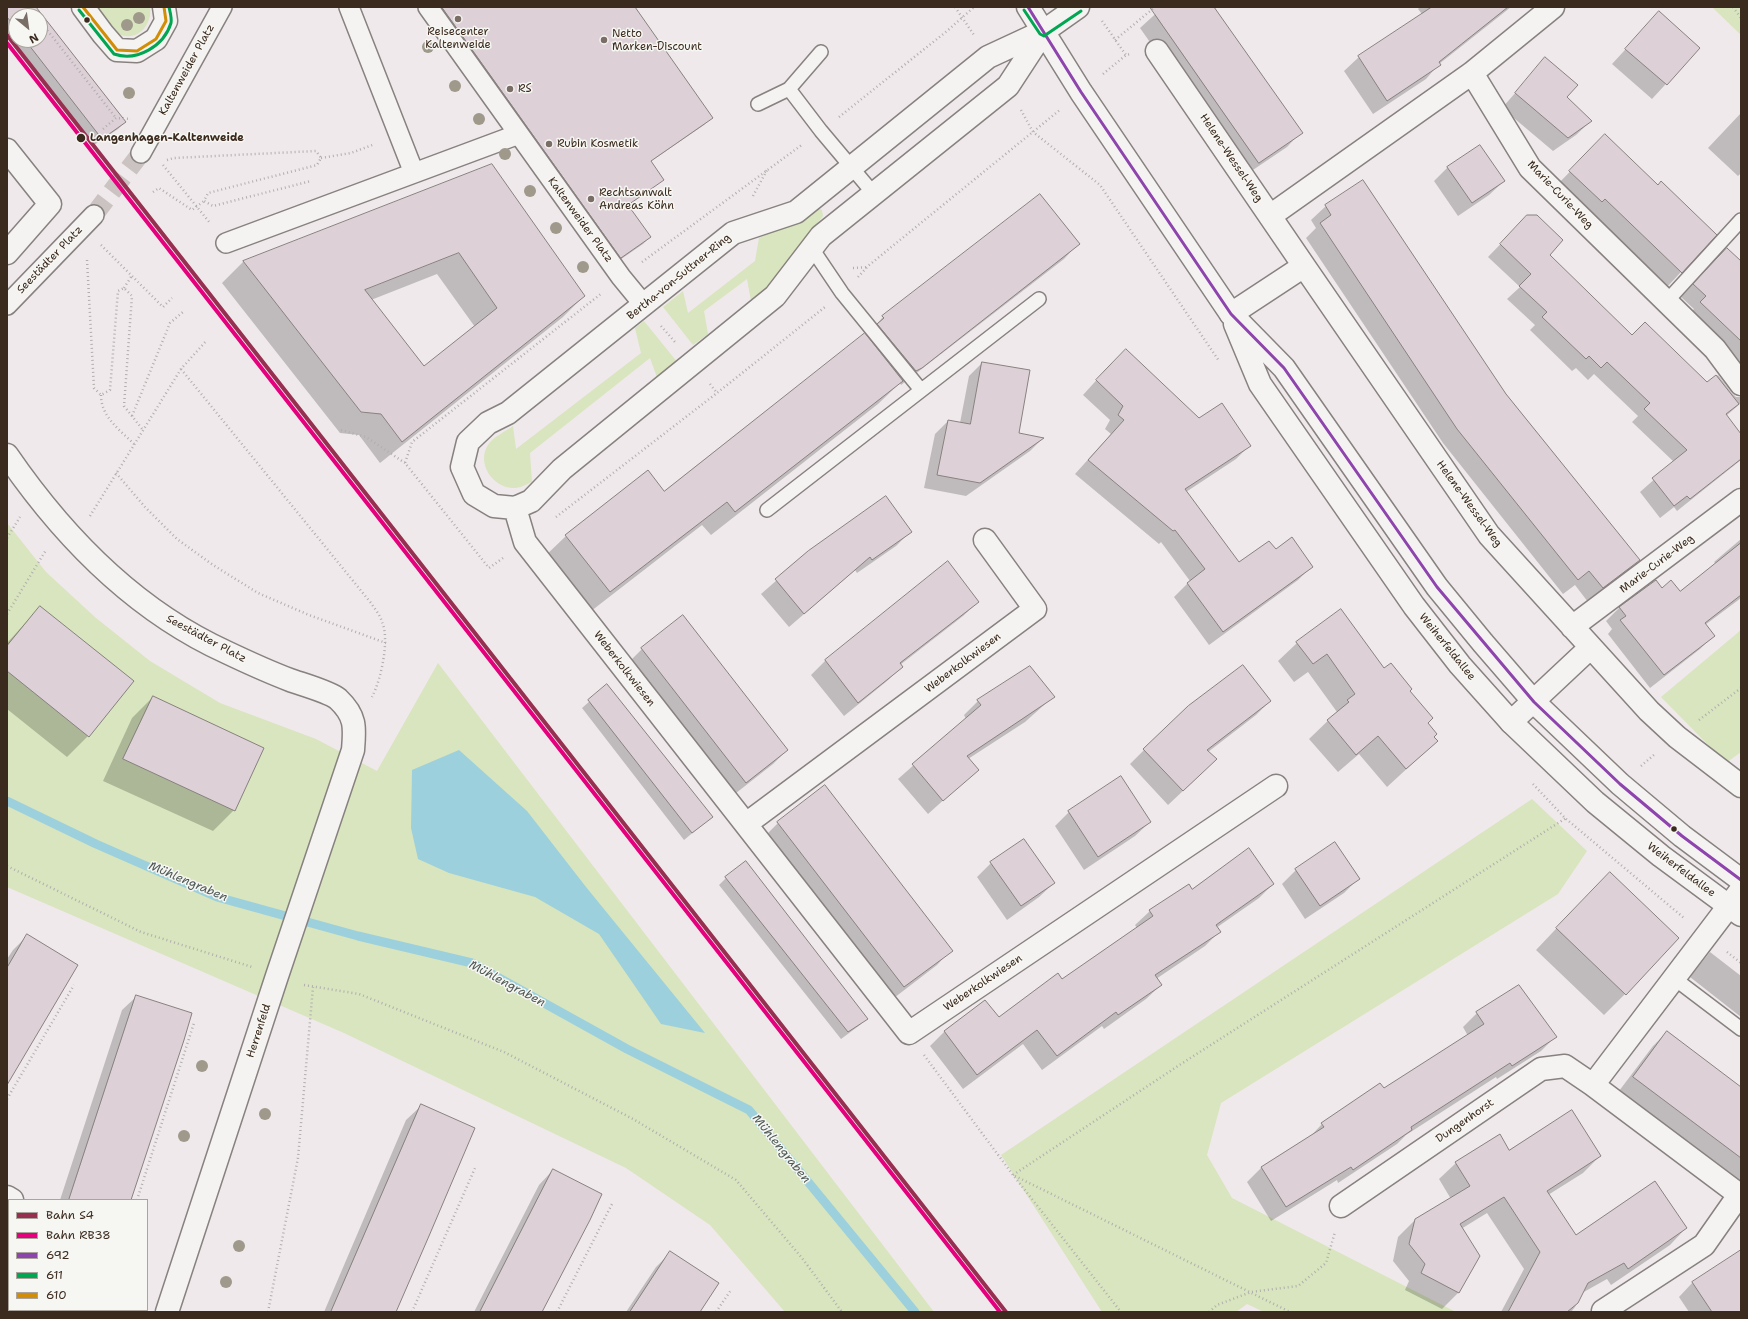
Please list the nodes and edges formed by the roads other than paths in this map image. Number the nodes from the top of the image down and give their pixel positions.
1 (83, 7) edge
2 (164, 7) edge
3 (222, 7) edge
4 (349, 7) edge
5 (428, 7) edge
6 (1028, 7) edge
7 (1078, 7) edge
8 (1553, 7) edge
9 (1044, 31) junction
10 (1157, 51) dead end
11 (821, 52) dead end
12 (1472, 73) junction
13 (789, 89) junction
14 (758, 104) dead end
15 (519, 134) junction
16 (7, 150) edge
17 (141, 153) tunnel mouth
18 (851, 167) junction
19 (414, 173) junction
20 (874, 194) junction
21 (94, 215) tunnel mouth
22 (1270, 216) junction
23 (1741, 220) edge
24 (226, 243) dead end
25 (811, 247) junction
26 (7, 253) edge
27 (1304, 266) junction
28 (1039, 299) dead end
29 (1667, 301) junction
30 (7, 305) edge
31 (644, 305) junction
32 (1231, 314) junction
33 (1741, 384) edge
34 (921, 390) junction
35 (7, 455) edge
36 (1741, 500) edge
37 (515, 508) junction
38 (767, 510) dead end
39 (985, 540) dead end
40 (1572, 627) junction
41 (1591, 647) junction
42 (1534, 702) junction
43 (1511, 722) junction
44 (353, 750) joint
45 (1276, 786) dead end
46 (1741, 786) edge
47 (746, 824) junction
48 (1741, 880) edge
49 (1737, 904) edge
50 (1675, 979) junction
51 (1741, 1029) edge
52 (1593, 1085) junction
53 (1740, 1196) edge
54 (1342, 1206) road end
55 (1603, 1311) edge
56 (167, 1312) edge

1 - 2 street
3 - 17 street, Kaltenweider Platz
4 - 19 street
5 - 15 street, Kaltenweider Platz
6 - 9 street, Weiherfeldallee
7 - 9 street
8 - 12 street
9 - 18 street, Bertha-von-Suttner-Ring
9 - 20 street
9 - 32 street, Weiherfeldallee
10 - 22 street, Helene-Wessel-Weg
11 - 13 lane
12 - 22 street
12 - 29 street, Marie-Curie-Weg
13 - 14 lane
13 - 18 lane
15 - 19 street
15 - 31 street, Kaltenweider Platz
16 - 26 street
18 - 20 lane
18 - 31 street, Bertha-von-Suttner-Ring
19 - 24 street
20 - 25 street
21 - 30 street, Seestädter Platz
22 - 27 street, Helene-Wessel-Weg
23 - 29 lane
25 - 34 lane
25 - 37 street
27 - 32 street
27 - 40 street, Helene-Wessel-Weg
28 - 34 lane
29 - 33 street, Marie-Curie-Weg
31 - 37 street, Bertha-von-Suttner-Ring
32 - 42 street, Weiherfeldallee
32 - 43 street, Weiherfeldallee
34 - 38 lane
35 - 44 street, Seestädter Platz
36 - 40 street, Marie-Curie-Weg
37 - 47 street, Weberkolkwiesen
39 - 47 street, Weberkolkwiesen
40 - 41 street, Helene-Wessel-Weg
41 - 42 street
41 - 46 street, Helene-Wessel-Weg
42 - 43 street
42 - 48 street, Weiherfeldallee
43 - 49 street, Weiherfeldallee
44 - 56 street, Herrenfeld
45 - 47 street, Weberkolkwiesen
49 - 50 street
50 - 51 lane
50 - 52 street
52 - 53 street, Dungenhorst
52 - 54 street, Dungenhorst
53 - 55 street, Dungenhorst

